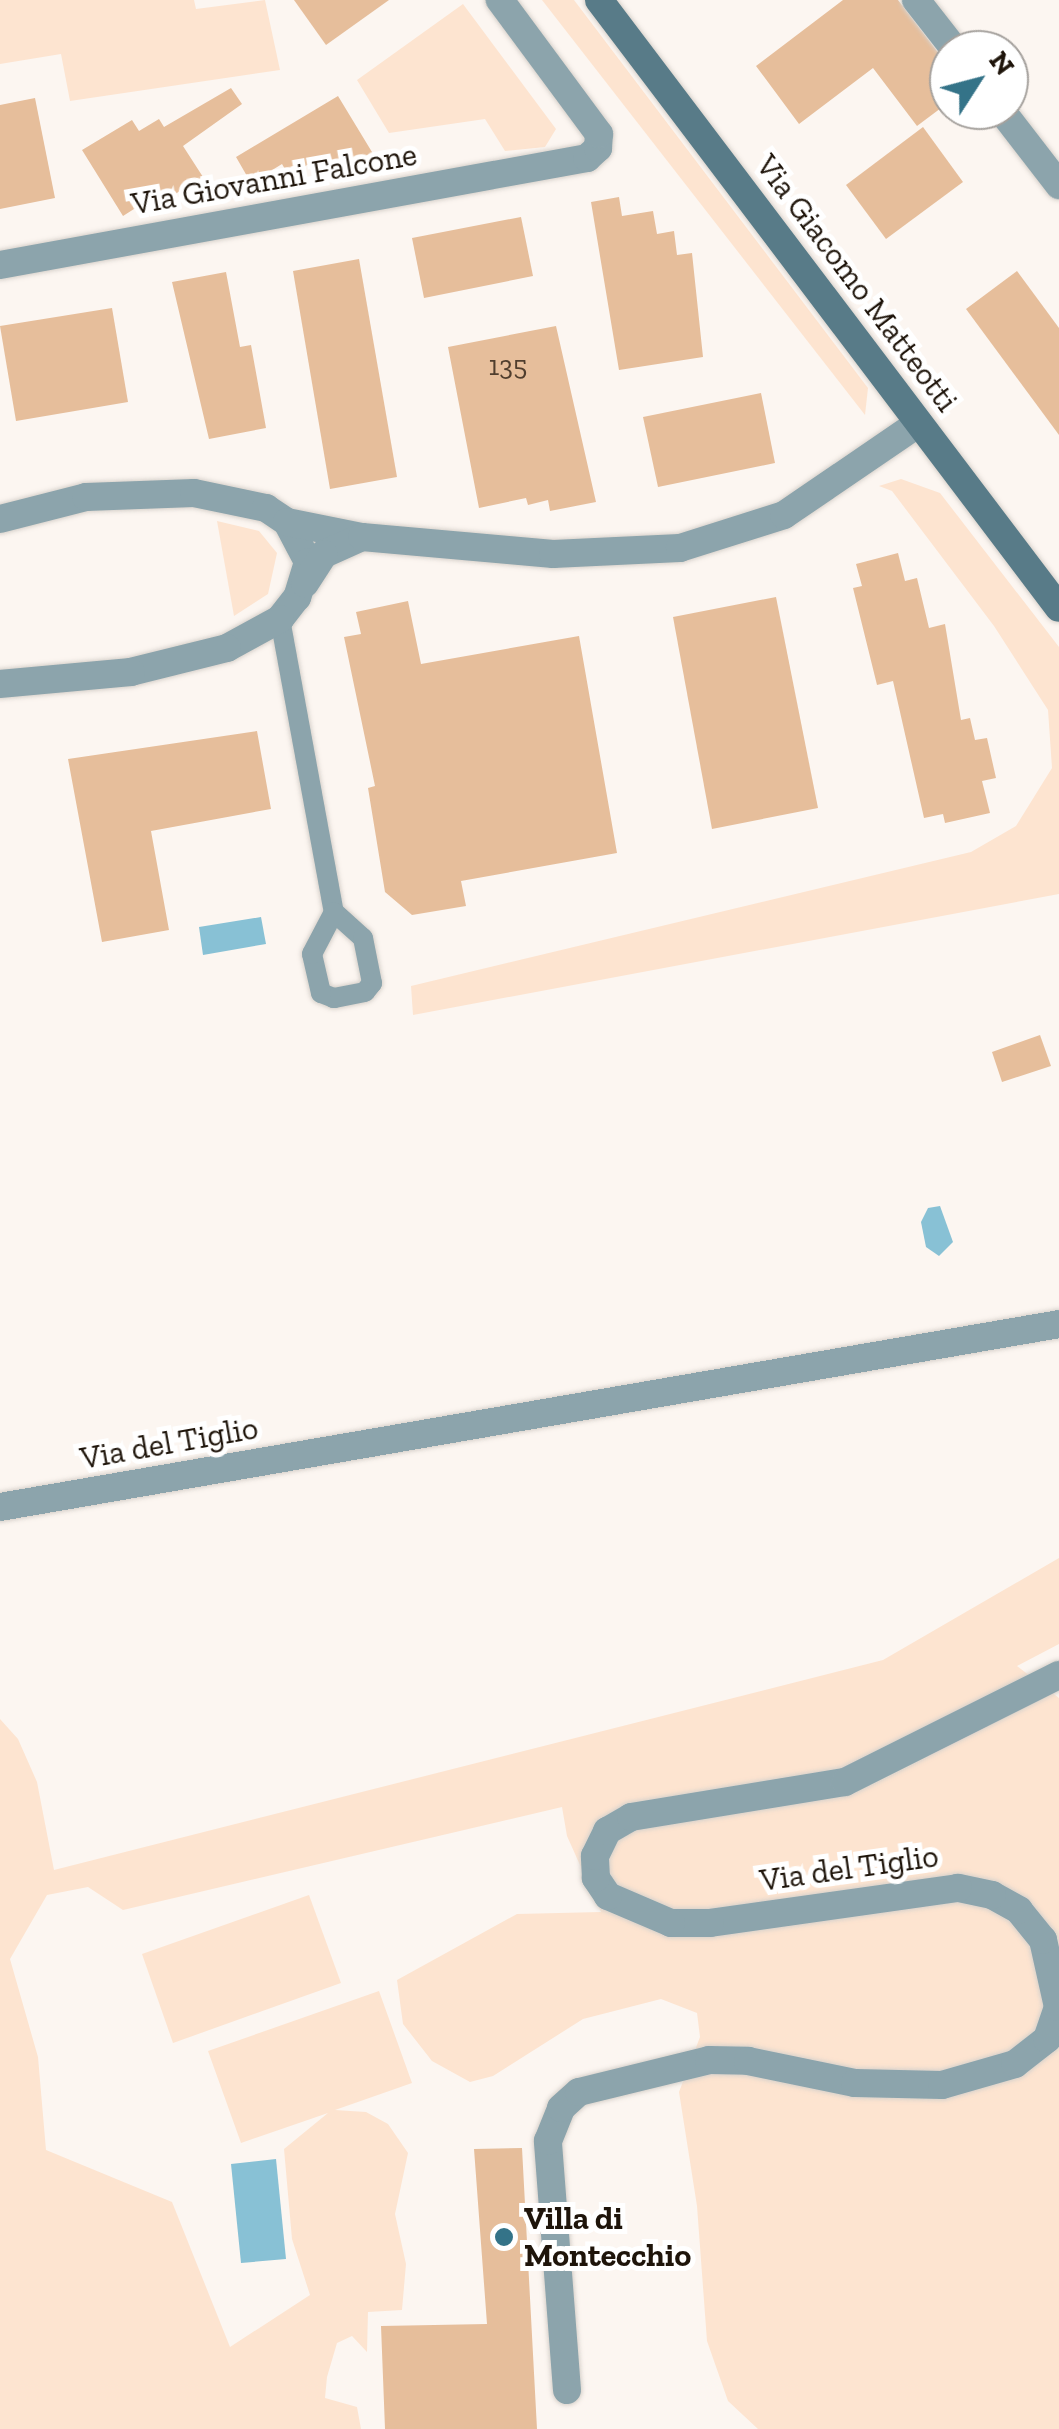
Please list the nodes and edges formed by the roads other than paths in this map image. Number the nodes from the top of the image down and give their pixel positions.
1 (500, 0) edge
2 (600, 0) edge
3 (916, 0) edge
4 (939, 30) edge
5 (1016, 130) edge
6 (1059, 185) edge
7 (0, 265) edge
8 (919, 423) junction
9 (7, 514) edge
10 (287, 522) junction
11 (362, 537) junction
12 (302, 588) junction
13 (1059, 608) edge
14 (280, 619) junction
15 (0, 684) edge
16 (334, 912) dead end
17 (1059, 1324) edge
18 (0, 1507) edge
19 (1059, 1676) edge
20 (567, 2390) dead end

1 - 7 street, Via Giovanni Falcone
2 - 8 main road, Via Giacomo Matteotti
3 - 4 street
5 - 6 street
8 - 11 street
8 - 13 main road, Via Giacomo Matteotti
9 - 10 street
10 - 11 street
10 - 12 street
11 - 12 street
12 - 14 street
14 - 15 street
14 - 16 lane
17 - 18 street, Via del Tiglio
19 - 20 street, Via del Tiglio

